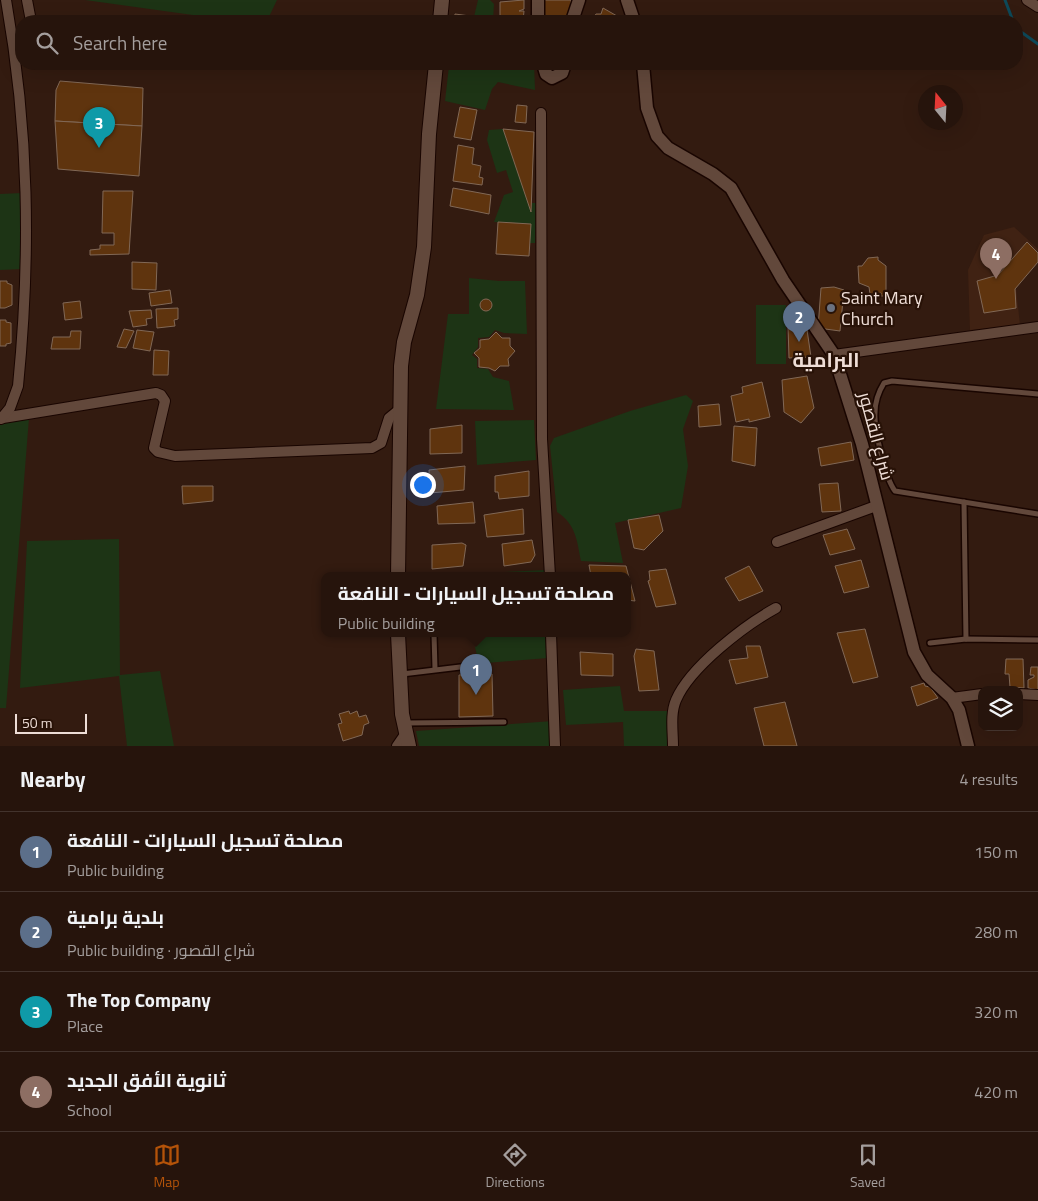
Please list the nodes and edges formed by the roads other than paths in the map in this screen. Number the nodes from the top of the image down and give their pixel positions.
1 (6, 0) edge
2 (27, 0) edge
3 (442, 0) edge
4 (538, 0) edge
5 (579, 0) edge
6 (627, 0) edge
7 (1026, 0) edge
8 (1038, 7) edge
9 (30, 15) edge
10 (441, 15) edge
11 (538, 15) edge
12 (574, 15) edge
13 (632, 15) edge
14 (15, 42) edge
15 (20, 70) edge
16 (435, 70) edge
17 (545, 70) edge
18 (563, 70) edge
19 (644, 70) edge
20 (541, 113) dead end
21 (1038, 327) edge
22 (834, 355) junction
23 (1038, 394) edge
24 (400, 410) junction
25 (2, 419) edge
26 (964, 502) junction
27 (876, 506) junction
28 (1038, 514) edge
29 (777, 542) dead end
30 (398, 572) edge
31 (550, 572) edge
32 (776, 608) dead end
33 (398, 637) edge
34 (434, 637) edge
35 (551, 637) edge
36 (966, 639) junction
37 (1038, 640) edge
38 (930, 643) dead end
39 (477, 665) dead end
40 (435, 669) junction
41 (399, 674) junction
42 (1023, 694) edge
43 (978, 695) edge
44 (1038, 695) edge
45 (952, 698) junction
46 (504, 722) dead end
47 (406, 734) edge
48 (397, 746) edge
49 (555, 746) edge
50 (673, 746) edge
51 (968, 746) edge

1 - 14 street
2 - 9 street
3 - 10 main road
4 - 11 street
5 - 12 street
6 - 13 street
7 - 8 street
15 - 25 street
16 - 24 main road
17 - 18 street
19 - 22 street, شراع القصور
20 - 31 street
21 - 22 street
22 - 27 street, شراع القصور
23 - 26 lane
24 - 25 street
24 - 30 main road
26 - 28 lane
26 - 36 lane
27 - 29 street
27 - 45 street, شراع القصور
32 - 50 street
33 - 41 main road
34 - 40 lane
35 - 49 street
36 - 37 lane
36 - 38 lane
39 - 40 lane
40 - 41 lane
41 - 47 main road
42 - 44 street
43 - 45 street
45 - 51 street, شراع القصور
46 - 47 lane
47 - 48 street

